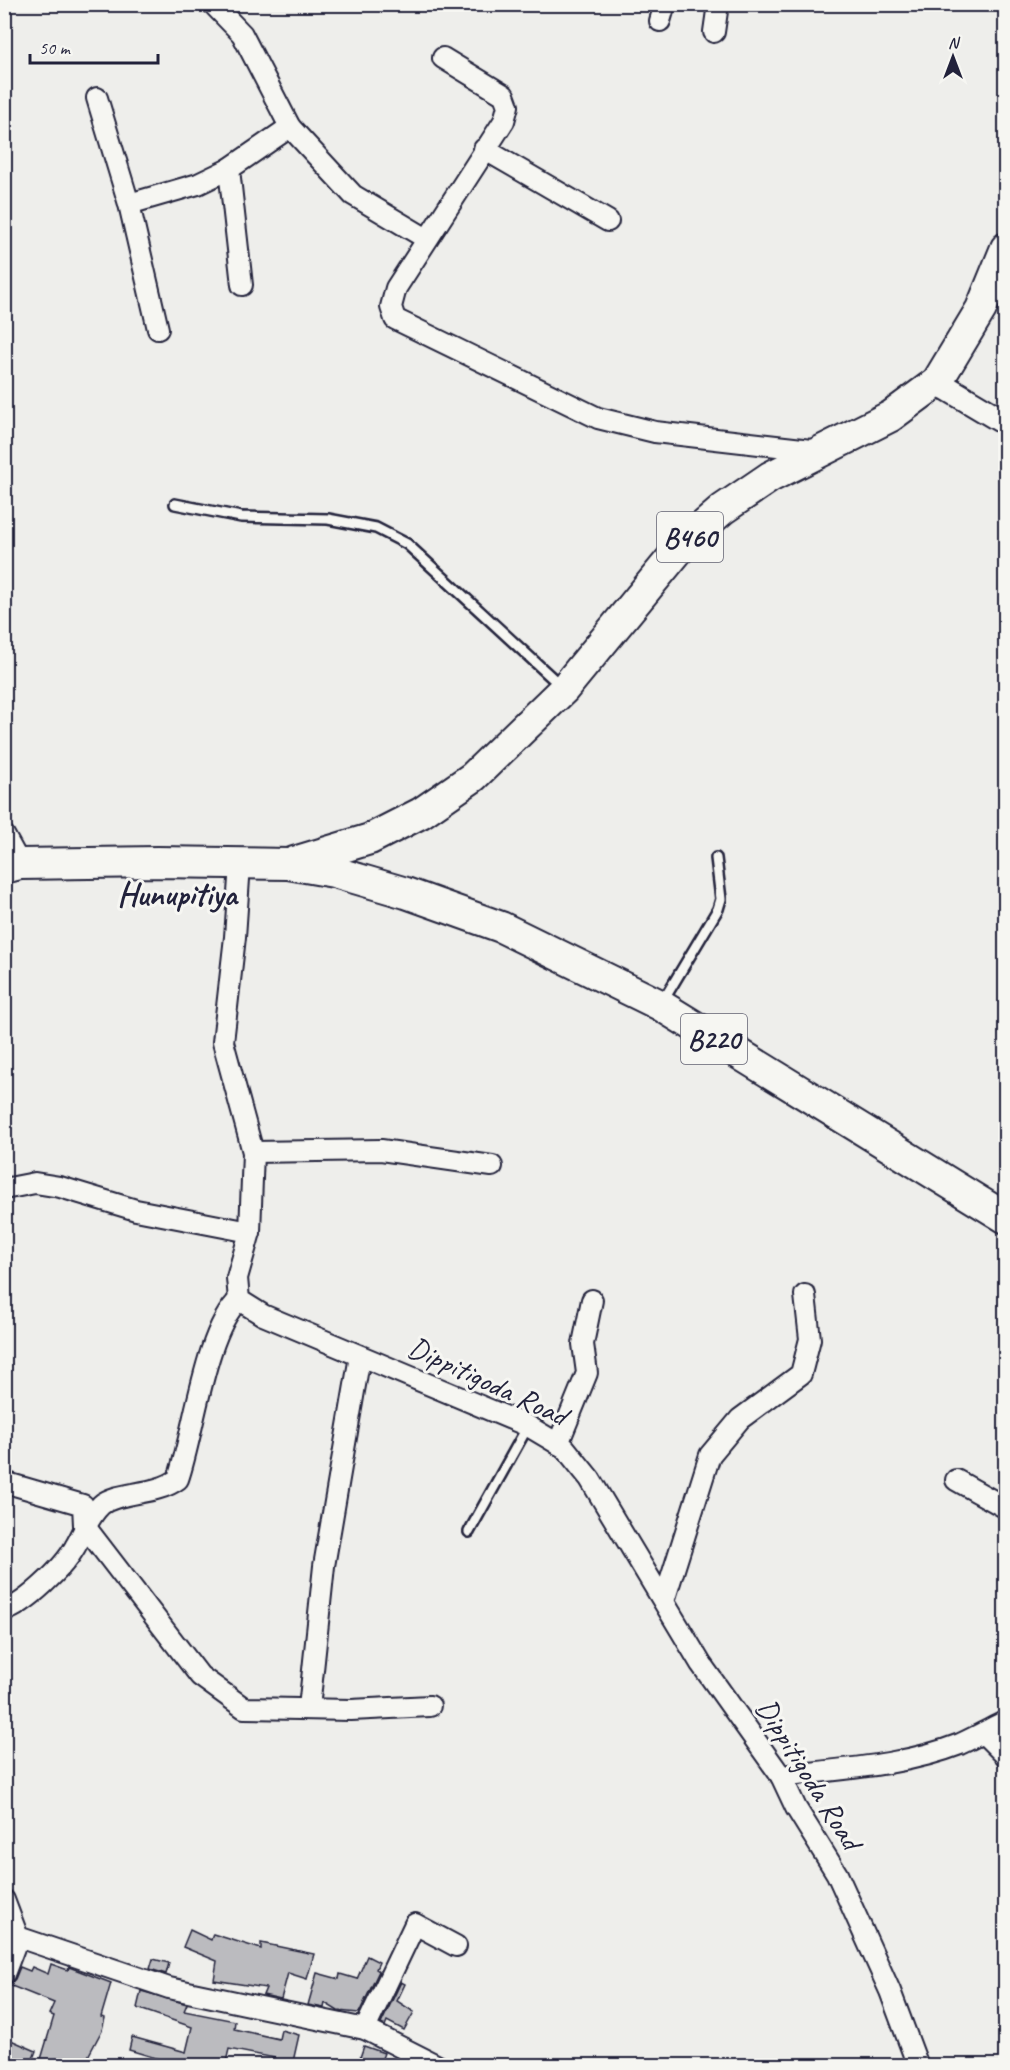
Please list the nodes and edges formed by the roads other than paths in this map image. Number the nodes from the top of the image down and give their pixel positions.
1 (213, 4) edge
2 (718, 4) edge
3 (714, 32) dead end
4 (443, 58) dead end
5 (97, 98) dead end
6 (290, 127) junction
7 (484, 149) junction
8 (229, 169) junction
9 (129, 204) junction
10 (608, 221) dead end
11 (426, 239) junction
12 (1005, 248) edge
13 (242, 285) dead end
14 (158, 329) dead end
15 (937, 382) junction
16 (1005, 423) edge
17 (823, 452) junction
18 (174, 504) dead end
19 (564, 689) junction
20 (4, 835) edge
21 (716, 858) dead end
22 (240, 864) junction
23 (288, 864) junction
24 (12, 866) edge
25 (660, 1005) junction
26 (253, 1152) junction
27 (492, 1167) dead end
28 (4, 1189) edge
29 (1005, 1218) edge
30 (250, 1232) junction
31 (805, 1295) dead end
32 (239, 1300) junction
33 (592, 1300) dead end
34 (360, 1356) junction
35 (528, 1426) junction
36 (558, 1444) junction
37 (956, 1480) dead end
38 (4, 1482) edge
39 (1005, 1508) edge
40 (84, 1525) junction
41 (469, 1532) dead end
42 (664, 1601) junction
43 (4, 1611) edge
44 (430, 1706) dead end
45 (309, 1708) junction
46 (1005, 1721) edge
47 (983, 1733) junction
48 (1005, 1756) edge
49 (781, 1776) junction
50 (4, 1900) edge
51 (18, 1937) junction
52 (456, 1946) dead end
53 (4, 1974) edge
54 (365, 2029) junction
55 (438, 2066) edge
56 (918, 2066) edge

1 - 6 street
2 - 3 street
4 - 7 street
5 - 9 street
6 - 8 street
6 - 11 street
7 - 10 street
7 - 11 street
8 - 9 street
8 - 13 street
9 - 14 street
11 - 17 street
12 - 15 main road, B460
15 - 16 street
15 - 17 main road, B460
17 - 19 main road, B460
18 - 19 lane
19 - 23 main road, B460
20 - 24 street
21 - 25 lane
22 - 23 main road
22 - 24 main road
22 - 26 street
23 - 25 main road, B220
25 - 29 main road, B220
26 - 27 street
26 - 30 street
28 - 30 street
30 - 32 street
31 - 42 street
32 - 34 street, Dippitigoda Road
32 - 40 street
33 - 36 street
34 - 35 street, Dippitigoda Road
34 - 45 street
35 - 36 street, Dippitigoda Road
35 - 41 lane
36 - 42 street, Dippitigoda Road
37 - 39 street
38 - 40 street
40 - 43 street
40 - 45 street
42 - 49 street, Dippitigoda Road
44 - 45 street
46 - 47 street
47 - 48 street
47 - 49 street
49 - 56 street, Dippitigoda Road
50 - 51 street
51 - 53 street
51 - 54 street
52 - 54 street
54 - 55 street

